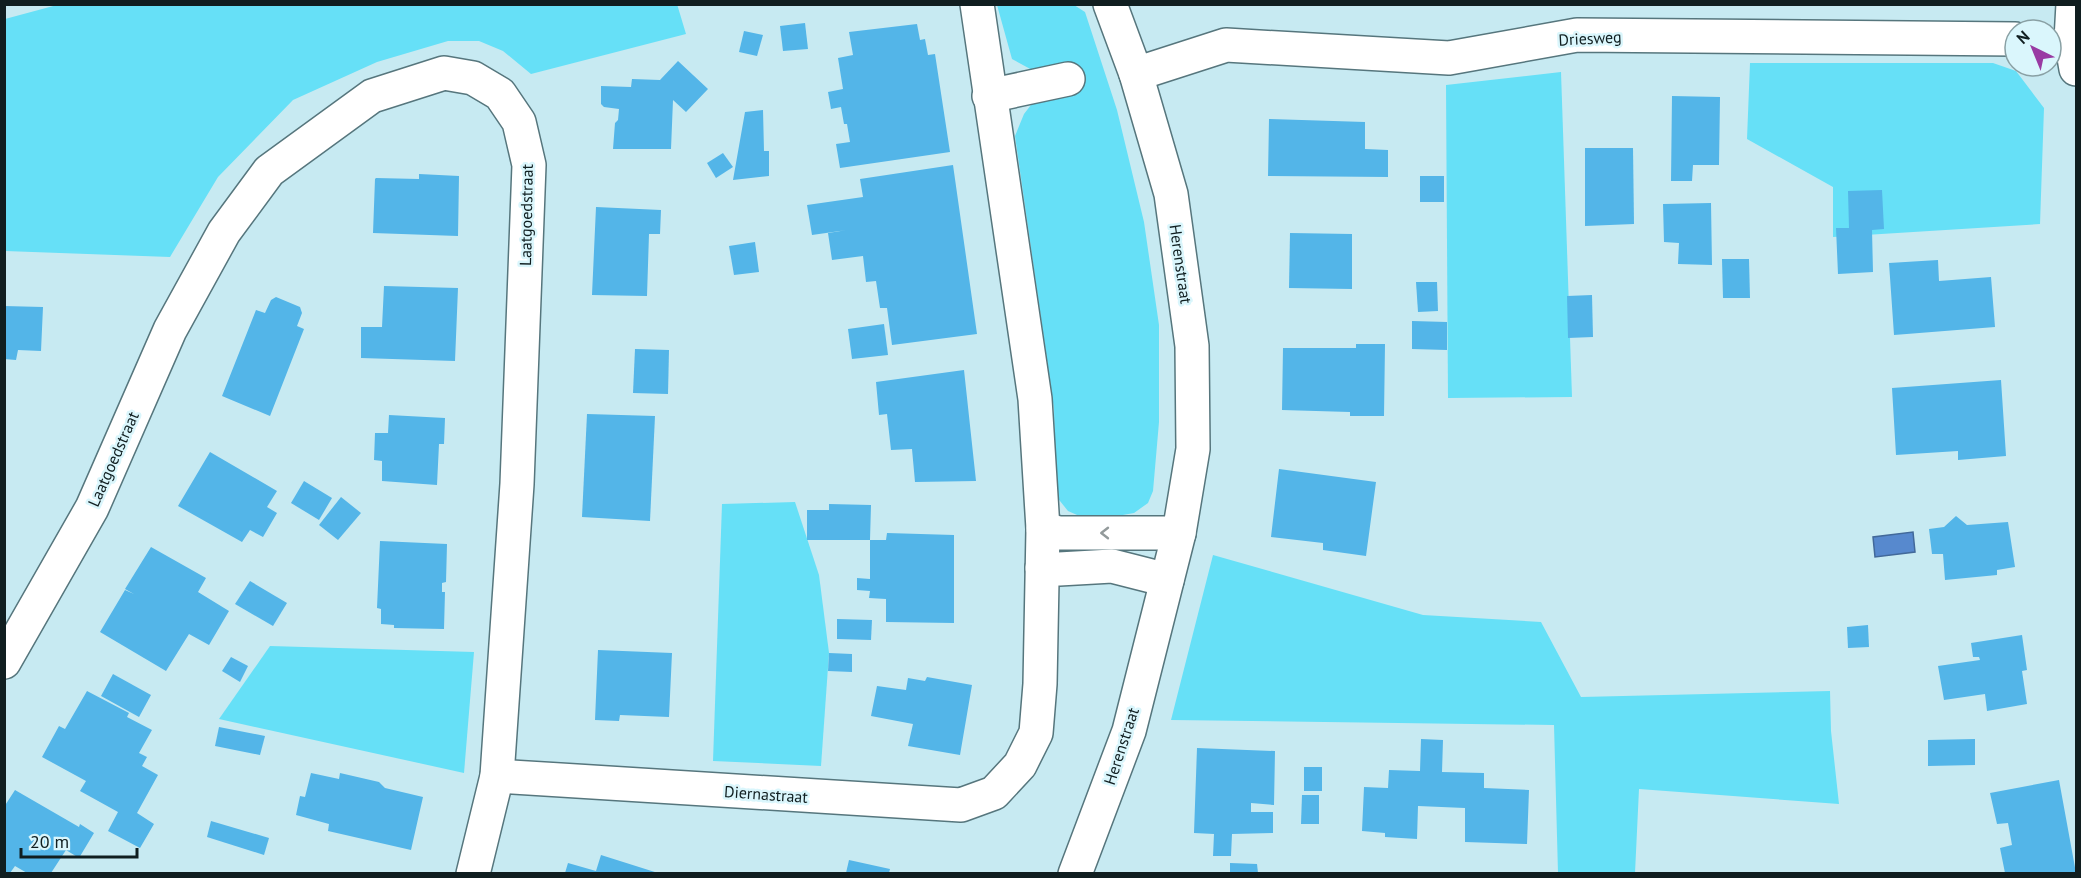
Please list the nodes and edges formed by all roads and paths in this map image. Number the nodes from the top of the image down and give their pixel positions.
1 (977, 4) edge
2 (1110, 4) edge
3 (2073, 4) edge
4 (2003, 39) edge
5 (2066, 50) edge
6 (1136, 74) junction
7 (1068, 80) dead end
8 (989, 96) junction
9 (1043, 529) junction
10 (1179, 533) junction
11 (1042, 568) junction
12 (1167, 580) junction
13 (4, 662) edge
14 (497, 776) junction
15 (474, 873) edge
16 (1075, 873) edge

1 - 8 street
2 - 6 street, Herenstraat
3 - 5 street
4 - 6 street, Driesweg
6 - 10 street, Herenstraat
7 - 8 street
8 - 9 street
10 -> 9 street
9 - 11 street
10 - 12 street, Herenstraat
11 - 12 street
11 - 14 street, Diernastraat
12 - 16 street, Herenstraat
13 - 14 street, Laatgoedstraat
14 - 15 street, Laatgoedstraat

